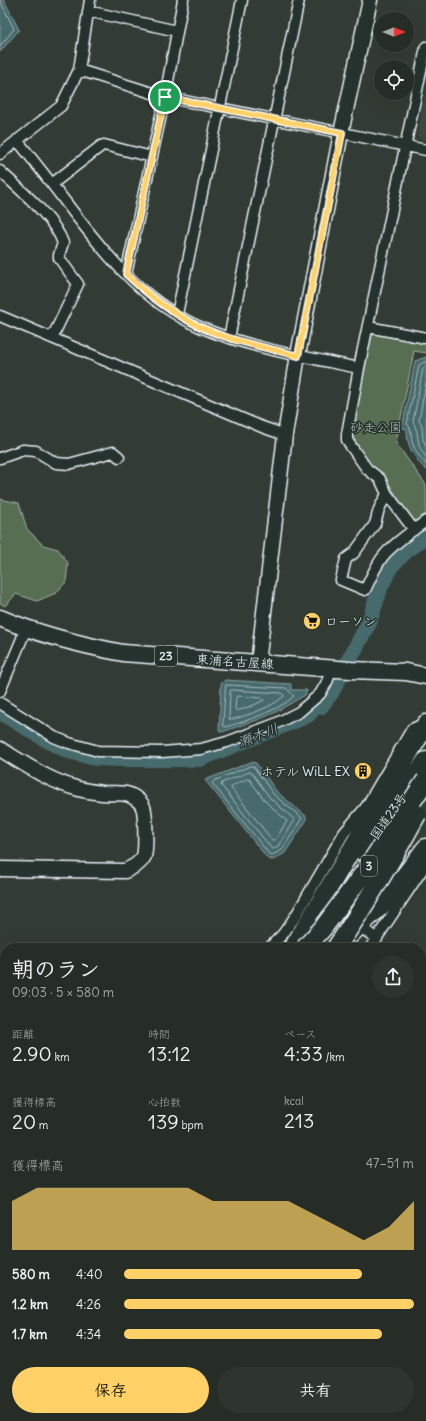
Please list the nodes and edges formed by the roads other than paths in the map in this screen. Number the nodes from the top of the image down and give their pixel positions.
1 (90, 0) edge
2 (183, 0) edge
3 (242, 0) edge
4 (299, 0) edge
5 (370, 0) edge
6 (88, 11) junction
7 (177, 31) junction
8 (426, 47) edge
9 (79, 70) junction
10 (165, 97) junction
11 (220, 107) junction
12 (275, 119) junction
13 (342, 133) junction
14 (18, 140) junction
15 (406, 146) junction
16 (426, 150) edge
17 (0, 154) edge
18 (152, 157) junction
19 (0, 171) edge
20 (52, 184) junction
21 (126, 274) junction
22 (177, 314) junction
23 (0, 316) edge
24 (368, 327) junction
25 (425, 335) edge
26 (52, 338) junction
27 (229, 338) junction
28 (298, 356) junction
29 (359, 368) junction
30 (285, 435) junction
31 (119, 457) dead end
32 (0, 458) edge
33 (387, 494) junction
34 (426, 521) edge
35 (414, 530) junction
36 (0, 618) edge
37 (26, 629) junction
38 (258, 663) junction
39 (340, 669) junction
40 (426, 676) edge
41 (0, 691) edge
42 (0, 703) edge
43 (426, 723) edge
44 (0, 749) edge
45 (426, 766) edge
46 (423, 810) edge
47 (426, 848) edge
48 (426, 864) edge
49 (0, 869) edge
50 (366, 931) dead end
51 (377, 939) junction
52 (274, 943) edge
53 (296, 943) edge
54 (297, 943) edge
55 (310, 943) edge
56 (326, 943) edge
57 (338, 943) edge
58 (340, 943) edge
59 (374, 943) edge

1 - 6 street
2 - 7 street
3 - 11 street
4 - 12 street
5 - 13 street
6 - 7 street
6 - 9 street
7 - 10 street
8 - 15 street
9 - 10 street
9 - 14 street
10 - 11 street
10 - 18 street
11 - 12 street
11 - 22 street
12 - 13 street
12 - 27 street
13 - 15 street
13 - 28 street
14 - 17 street
14 - 20 street
15 - 16 street
15 - 24 street
18 - 20 street
18 - 21 street
19 - 26 street
20 - 21 street
21 - 22 street
22 - 27 street
23 - 26 street
24 - 25 street
24 - 29 street
26 - 30 street
27 - 28 street
28 - 29 street
28 - 30 street
29 - 33 street
30 - 38 street
31 - 32 street
33 - 35 street
33 - 35 street
34 - 35 street
36 - 37 main road, 東浦名古屋線 / 23
37 - 38 main road, 東浦名古屋線 / 23
37 - 41 street
38 - 39 main road, 東浦名古屋線 / 23
39 - 40 main road, 東浦名古屋線 / 23
39 - 42 street
43 - 52 street
43 - 53 highway
44 - 49 street
45 - 54 highway, 国道23号
45 - 55 highway, 3, bridge
46 - 56 highway, 3, bridge
46 - 57 highway, bridge
47 - 58 highway
48 - 51 street
50 - 51 street
51 - 59 street

